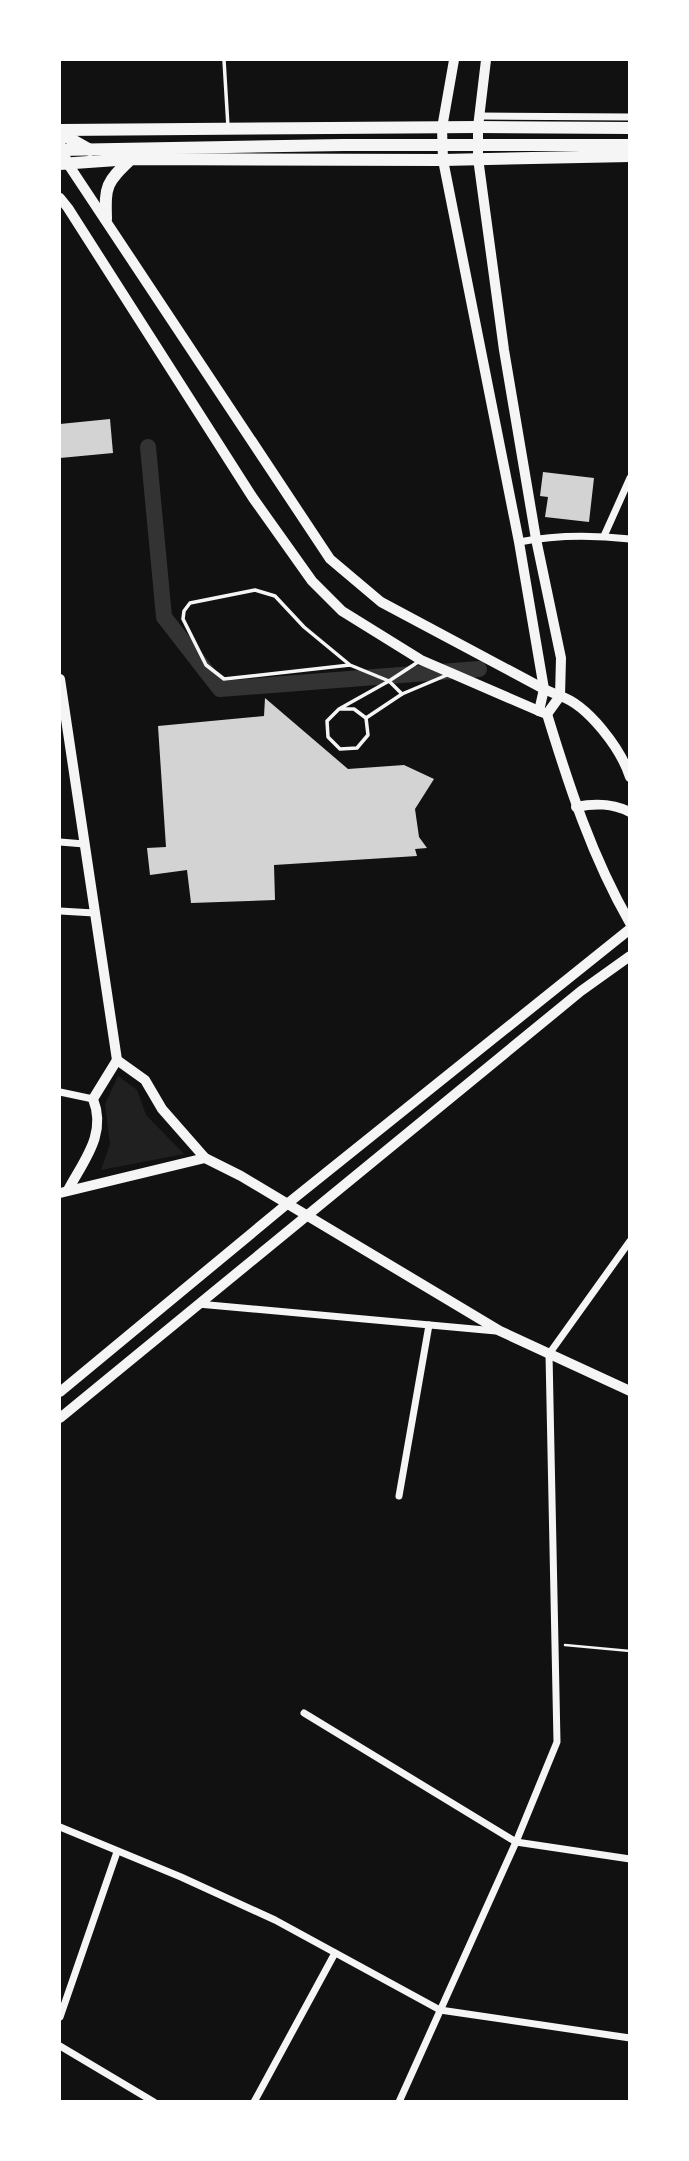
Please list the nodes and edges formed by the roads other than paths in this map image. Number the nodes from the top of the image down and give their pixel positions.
1 (224, 60) edge
2 (454, 60) edge
3 (486, 60) edge
4 (629, 117) edge
5 (478, 121) junction
6 (442, 128) junction
7 (629, 128) edge
8 (228, 129) junction
9 (60, 131) edge
10 (60, 143) edge
11 (629, 145) edge
12 (60, 150) edge
13 (90, 150) junction
14 (629, 156) edge
15 (478, 158) junction
16 (131, 159) junction
17 (443, 160) junction
18 (64, 164) edge
19 (60, 198) edge
20 (106, 219) junction
21 (629, 478) edge
22 (604, 536) junction
23 (536, 539) junction
24 (629, 539) edge
25 (519, 542) junction
26 (421, 660) junction
27 (350, 665) junction
28 (452, 673) junction
29 (60, 679) edge
30 (390, 681) junction
31 (544, 689) junction
32 (401, 694) junction
33 (560, 696) junction
34 (340, 709) junction
35 (543, 712) junction
36 (366, 719) junction
37 (629, 777) edge
38 (576, 807) junction
39 (629, 812) edge
40 (60, 842) edge
41 (84, 844) junction
42 (60, 911) edge
43 (94, 913) junction
44 (629, 923) edge
45 (629, 929) edge
46 (629, 956) edge
47 (117, 1060) junction
48 (60, 1092) edge
49 (93, 1099) junction
50 (205, 1158) junction
51 (64, 1192) edge
52 (287, 1204) junction
53 (305, 1216) junction
54 (629, 1241) edge
55 (197, 1304) junction
56 (429, 1325) junction
57 (500, 1331) junction
58 (549, 1354) junction
59 (629, 1391) edge
60 (60, 1392) edge
61 (60, 1418) edge
62 (399, 1496) dead end
63 (304, 1713) dead end
64 (60, 1826) edge
65 (516, 1842) junction
66 (117, 1852) junction
67 (629, 1858) edge
68 (335, 1953) junction
69 (440, 2010) junction
70 (60, 2017) edge
71 (629, 2038) edge
72 (60, 2046) edge
73 (153, 2102) edge
74 (254, 2102) edge
75 (399, 2102) edge

1 - 8 lane
2 - 6 main road
3 - 5 main road
4 - 5 street
5 - 6 main road
5 - 7 main road
5 - 15 main road
6 - 8 main road
6 - 17 main road
8 - 9 main road
9 - 13 main road
10 - 18 main road
11 - 13 main road
12 - 13 main road
14 - 15 main road
15 - 17 main road
15 - 23 main road
16 - 17 main road
16 - 18 main road
16 - 20 main road
17 - 25 main road
18 - 20 main road
19 - 26 main road
20 - 31 main road
21 - 22 street
22 - 23 street
22 - 24 street
23 - 25 street
23 - 33 main road
25 - 31 main road
26 - 28 main road
26 - 30 lane
27 - 27 lane
27 - 30 lane
28 - 32 lane
28 - 35 main road
29 - 41 main road
30 - 32 lane
30 - 34 lane
31 - 33 main road
31 - 35 main road
32 - 36 lane
33 - 35 main road
33 - 37 main road
34 - 36 lane
34 - 36 lane
35 - 38 main road
38 - 39 main road
38 - 44 main road
40 - 41 street
41 - 43 main road
42 - 43 street
43 - 47 main road
45 - 52 main road
46 - 53 main road
47 - 49 street
47 - 50 main road
48 - 49 street
49 - 51 street
50 - 51 street
50 - 52 main road
52 - 53 main road
52 - 60 main road
53 - 55 main road
53 - 57 main road
54 - 58 street
55 - 56 street
55 - 61 main road
56 - 57 street
56 - 62 street
57 - 58 main road
58 - 59 main road
58 - 65 street
63 - 65 street
64 - 66 street
65 - 67 street
65 - 69 street
66 - 68 street
66 - 70 street
68 - 69 street
68 - 74 street
69 - 71 street
69 - 75 street
72 - 73 street

